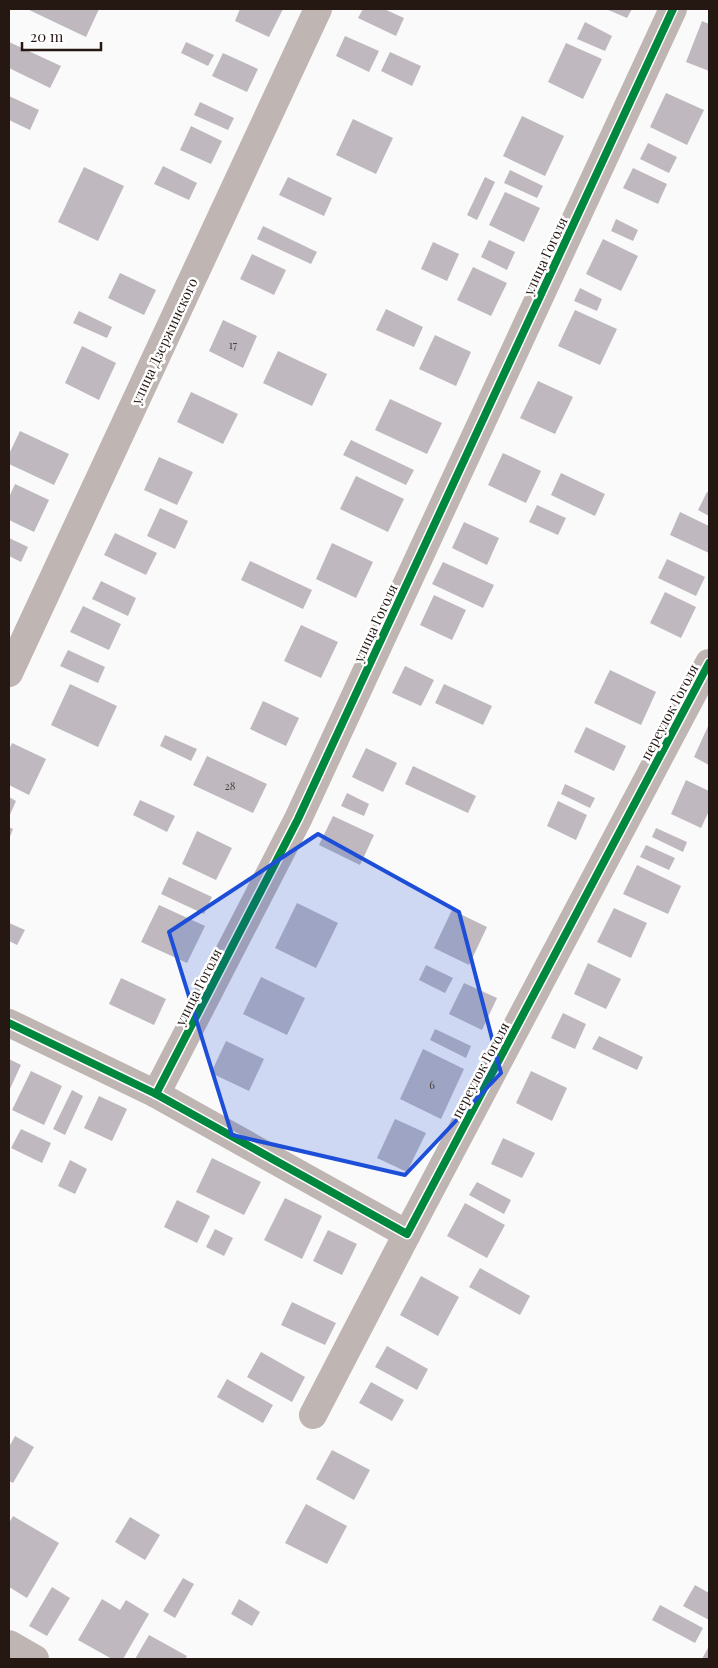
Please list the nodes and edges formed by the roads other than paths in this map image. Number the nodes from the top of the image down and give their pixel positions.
1 (318, 9) edge
2 (673, 9) edge
3 (709, 663) edge
4 (9, 673) edge
5 (9, 1023) edge
6 (156, 1094) junction
7 (407, 1234) junction
8 (313, 1415) dead end
9 (9, 1644) edge
10 (36, 1659) edge

1 - 4 street, улица Дзержинского
2 - 6 street, улица Гоголя
3 - 7 street, переулок Гоголя
5 - 6 street
6 - 7 street
7 - 8 street, переулок Гоголя
9 - 10 street

